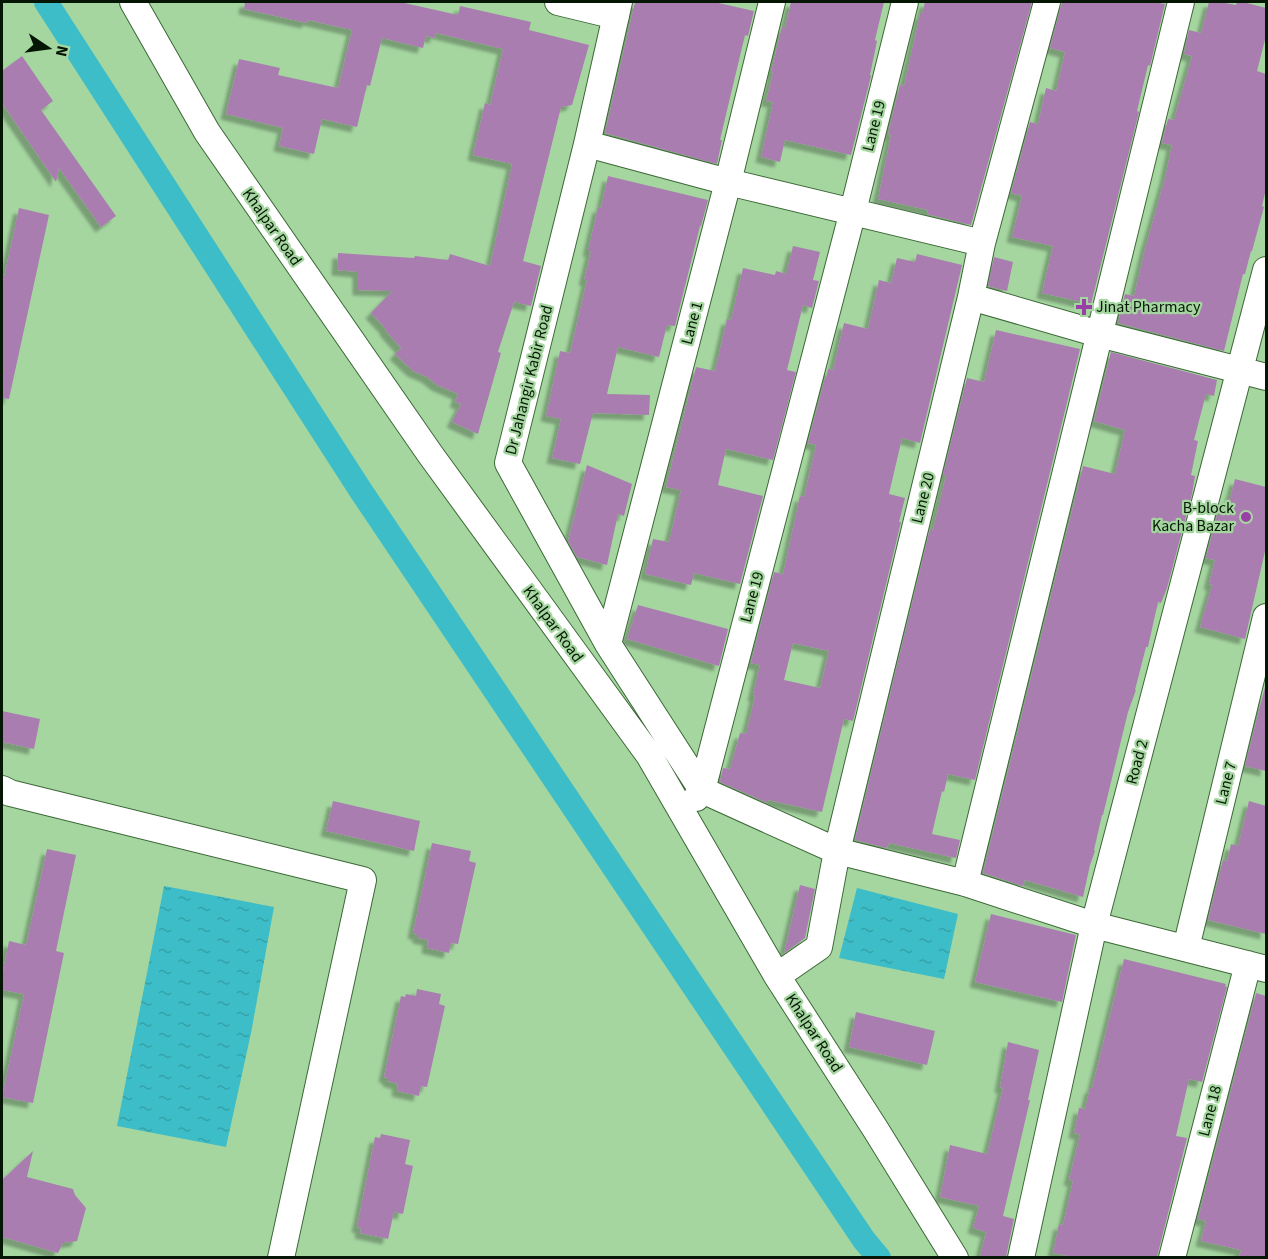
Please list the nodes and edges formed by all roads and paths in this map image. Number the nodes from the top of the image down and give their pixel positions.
1 (133, 2) edge
2 (558, 2) edge
3 (772, 2) edge
4 (905, 2) edge
5 (1047, 2) edge
6 (1181, 2) edge
7 (617, 9) edge
8 (587, 144) junction
9 (728, 182) junction
10 (853, 211) junction
11 (982, 243) junction
12 (1266, 270) edge
13 (971, 297) junction
14 (1099, 334) junction
15 (1240, 371) junction
16 (1266, 377) edge
17 (1266, 617) edge
18 (608, 644) junction
19 (2, 789) edge
20 (702, 790) junction
21 (683, 814) junction
22 (837, 851) junction
23 (965, 883) junction
24 (1094, 925) junction
25 (1186, 948) junction
26 (1257, 966) edge
27 (777, 976) junction
28 (281, 1257) edge
29 (955, 1257) edge
30 (1021, 1257) edge
31 (1172, 1257) edge

1 - 21 street, Khalpar Road
2 - 7 street
3 - 9 street, Lane 1
4 - 10 street, Lane 19
5 - 11 street, Lane 20
6 - 14 street
7 - 8 street, Dr Jahangir Kabir Road
8 - 9 street
8 - 18 street, Dr Jahangir Kabir Road
9 - 10 street
9 - 18 street, Lane 1
10 - 11 street
10 - 20 street, Lane 19
11 - 13 street, Lane 20
12 - 15 street, Road 2
13 - 14 street
13 - 22 street, Lane 20
14 - 15 street
14 - 23 street
15 - 16 street
15 - 24 street, Road 2
17 - 25 street, Lane 7
18 - 20 street, Dr Jahangir Kabir Road
19 - 28 street
20 - 21 street
20 - 22 street
21 - 27 street, Khalpar Road
22 - 23 street
22 - 27 street, Lane 20
23 - 24 street
24 - 25 street
24 - 30 street, Road 2
25 - 26 street
26 - 31 street, Lane 18
27 - 29 street, Khalpar Road

